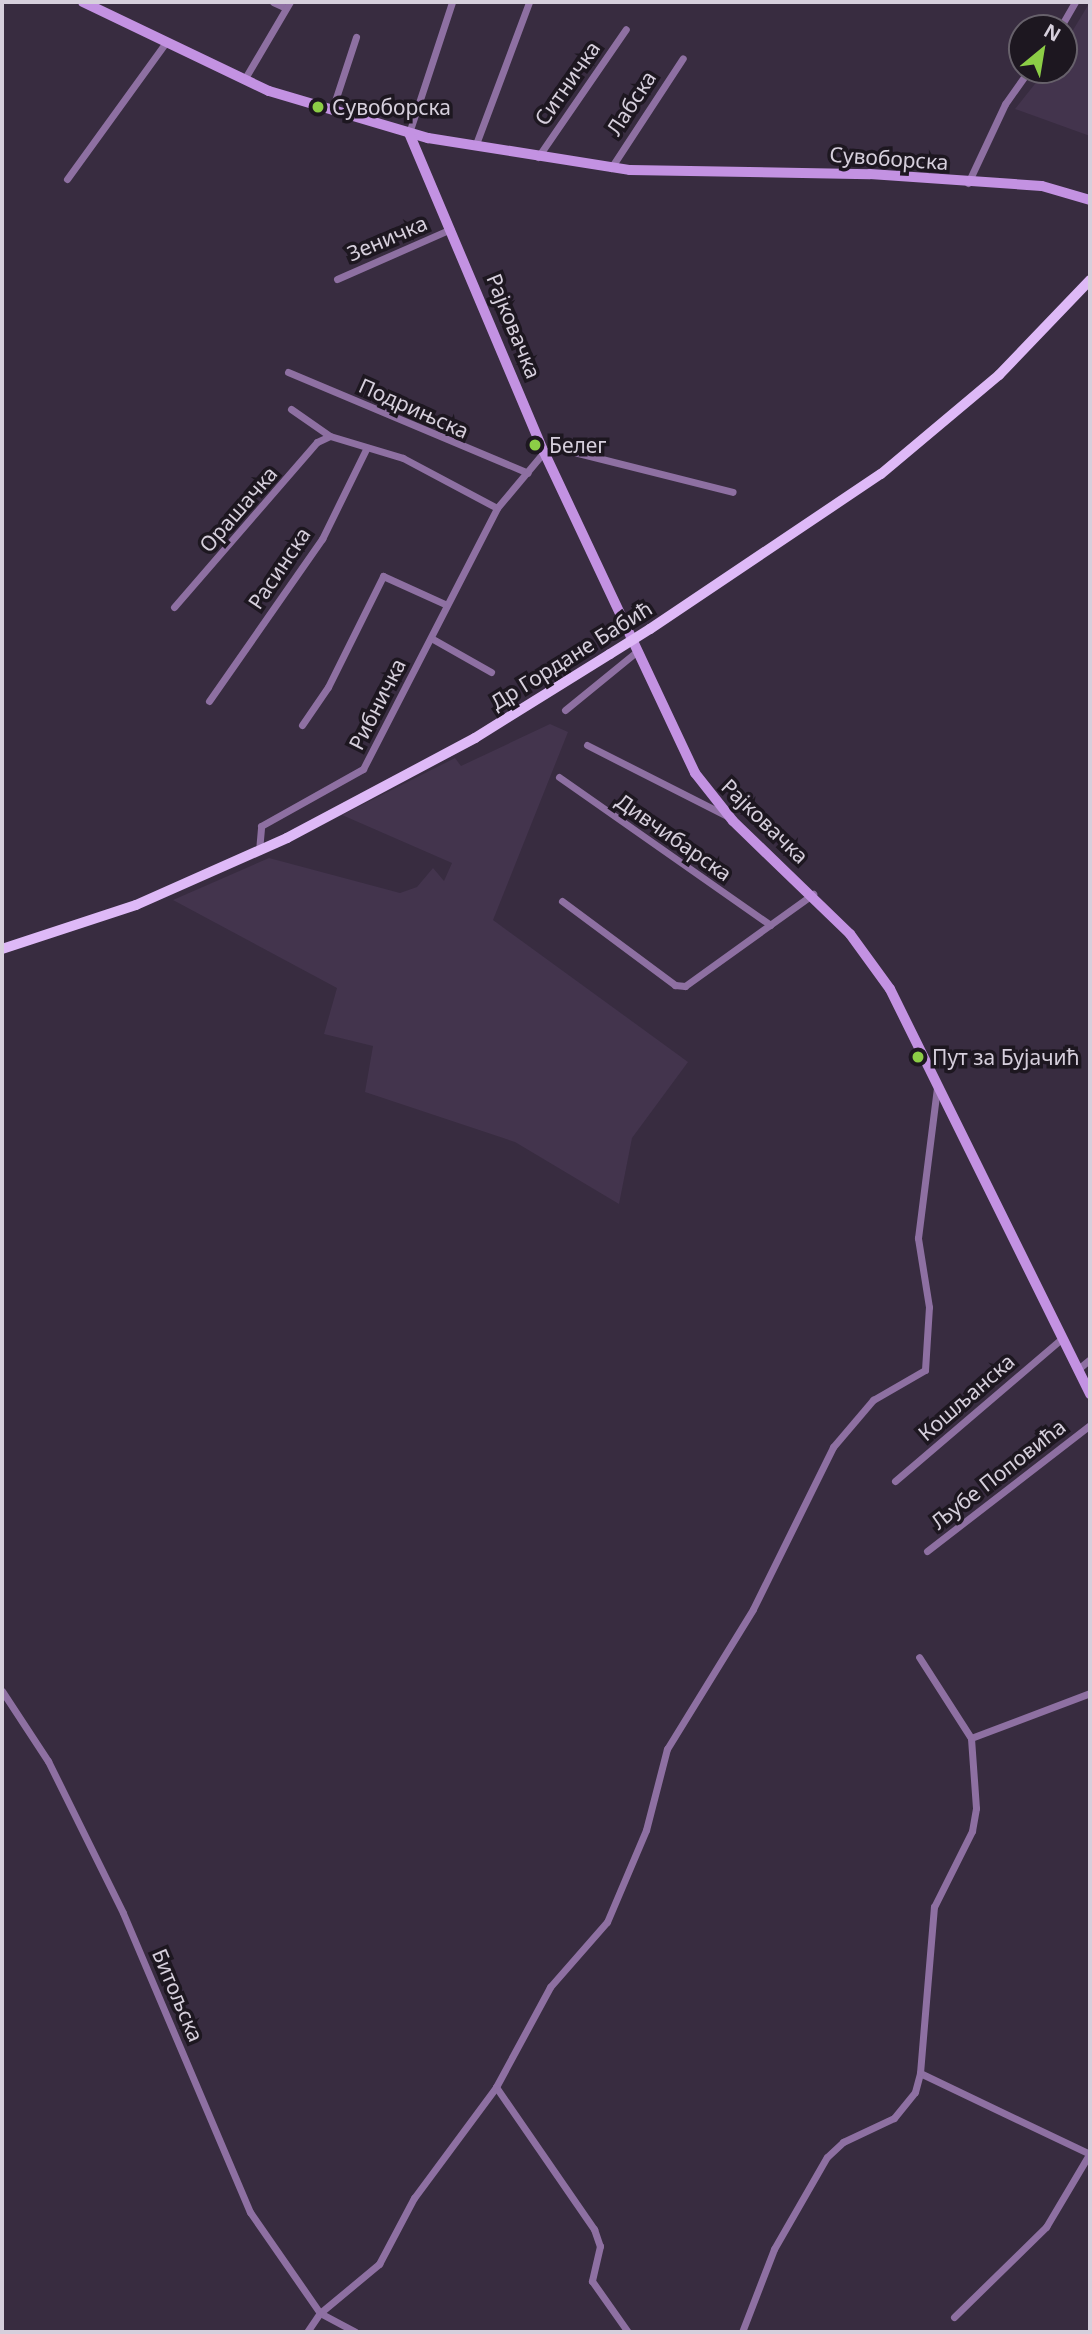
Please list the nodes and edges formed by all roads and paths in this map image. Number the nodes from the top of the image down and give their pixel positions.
1 (83, 2) edge
2 (273, 2) edge
3 (452, 2) edge
4 (529, 2) edge
5 (288, 5) edge
6 (626, 29) dead end
7 (356, 37) dead end
8 (168, 40) junction
9 (683, 58) dead end
10 (244, 80) junction
11 (1019, 84) edge
12 (332, 110) junction
13 (409, 133) junction
14 (476, 144) junction
15 (538, 157) junction
16 (611, 168) junction
17 (67, 179) dead end
18 (968, 183) junction
19 (1090, 200) edge
20 (452, 229) junction
21 (337, 279) dead end
22 (1090, 279) edge
23 (288, 372) dead end
24 (291, 409) dead end
25 (330, 436) junction
26 (366, 449) junction
27 (544, 452) junction
28 (527, 472) junction
29 (733, 492) dead end
30 (497, 508) junction
31 (447, 605) junction
32 (174, 607) dead end
33 (431, 638) junction
34 (636, 652) junction
35 (491, 672) dead end
36 (209, 701) dead end
37 (565, 710) dead end
38 (302, 725) dead end
39 (587, 745) dead end
40 (559, 777) dead end
41 (729, 817) junction
42 (259, 851) junction
43 (813, 894) junction
44 (562, 901) dead end
45 (770, 925) junction
46 (2, 949) edge
47 (938, 1085) junction
48 (1061, 1339) junction
49 (1090, 1359) edge
50 (1077, 1370) junction
51 (1090, 1394) edge
52 (1090, 1425) edge
53 (895, 1481) dead end
54 (928, 1551) dead end
55 (919, 1657) dead end
56 (2, 1691) edge
57 (1090, 1693) edge
58 (971, 1738) junction
59 (920, 2073) junction
60 (496, 2087) junction
61 (1090, 2153) edge
62 (320, 2313) junction
63 (954, 2317) dead end
64 (307, 2332) edge
65 (355, 2332) edge
66 (628, 2332) edge
67 (742, 2332) edge

1 - 8 main road, Сувоборска
2 - 5 street
3 - 13 street
4 - 14 street
5 - 10 street
6 - 15 street, Ситничка
7 - 12 street
8 - 10 main road, Сувоборска
8 - 17 street
9 - 16 street, Лабска
10 - 12 main road, Сувоборска
11 - 18 street
12 - 13 main road, Сувоборска
13 - 14 main road, Сувоборска
13 - 20 main road, Рајковачка
14 - 15 main road, Сувоборска
15 - 16 main road, Сувоборска
16 - 18 main road, Сувоборска
18 - 19 main road, Сувоборска
20 - 21 street, Зеничка
20 - 27 main road, Рајковачка
22 - 42 main road, Др Гордане Бабић, bridge
23 - 28 street, Подрињска
24 - 25 street
25 - 26 street
25 - 32 street, Орашачка
26 - 30 street
26 - 36 street, Расинска
27 - 28 street, Рибничка
27 - 29 street
27 - 34 main road, Рајковачка
28 - 30 street, Рибничка
30 - 31 street, Рибничка
31 - 33 street, Рибничка
31 - 38 street
33 - 35 street
33 - 42 street, Рибничка
34 - 37 street
34 - 41 main road, Рајковачка
39 - 41 street
40 - 45 street, Дивчибарска
41 - 43 main road, Рајковачка
42 - 46 main road, Др Гордане Бабић
43 - 45 street
43 - 47 main road, Рајковачка
44 - 45 street
47 - 48 main road, Рајковачка
47 - 60 street
48 - 50 main road, Рајковачка
48 - 53 street, Кошљанска
49 - 50 street
50 - 51 main road, Рајковачка
52 - 54 street, Љубе Поповића
55 - 58 street
56 - 62 street, Битољска
57 - 58 street
58 - 59 street
59 - 61 street
59 - 67 street
60 - 62 street
60 - 66 street
61 - 63 street
62 - 64 street
62 - 65 street

